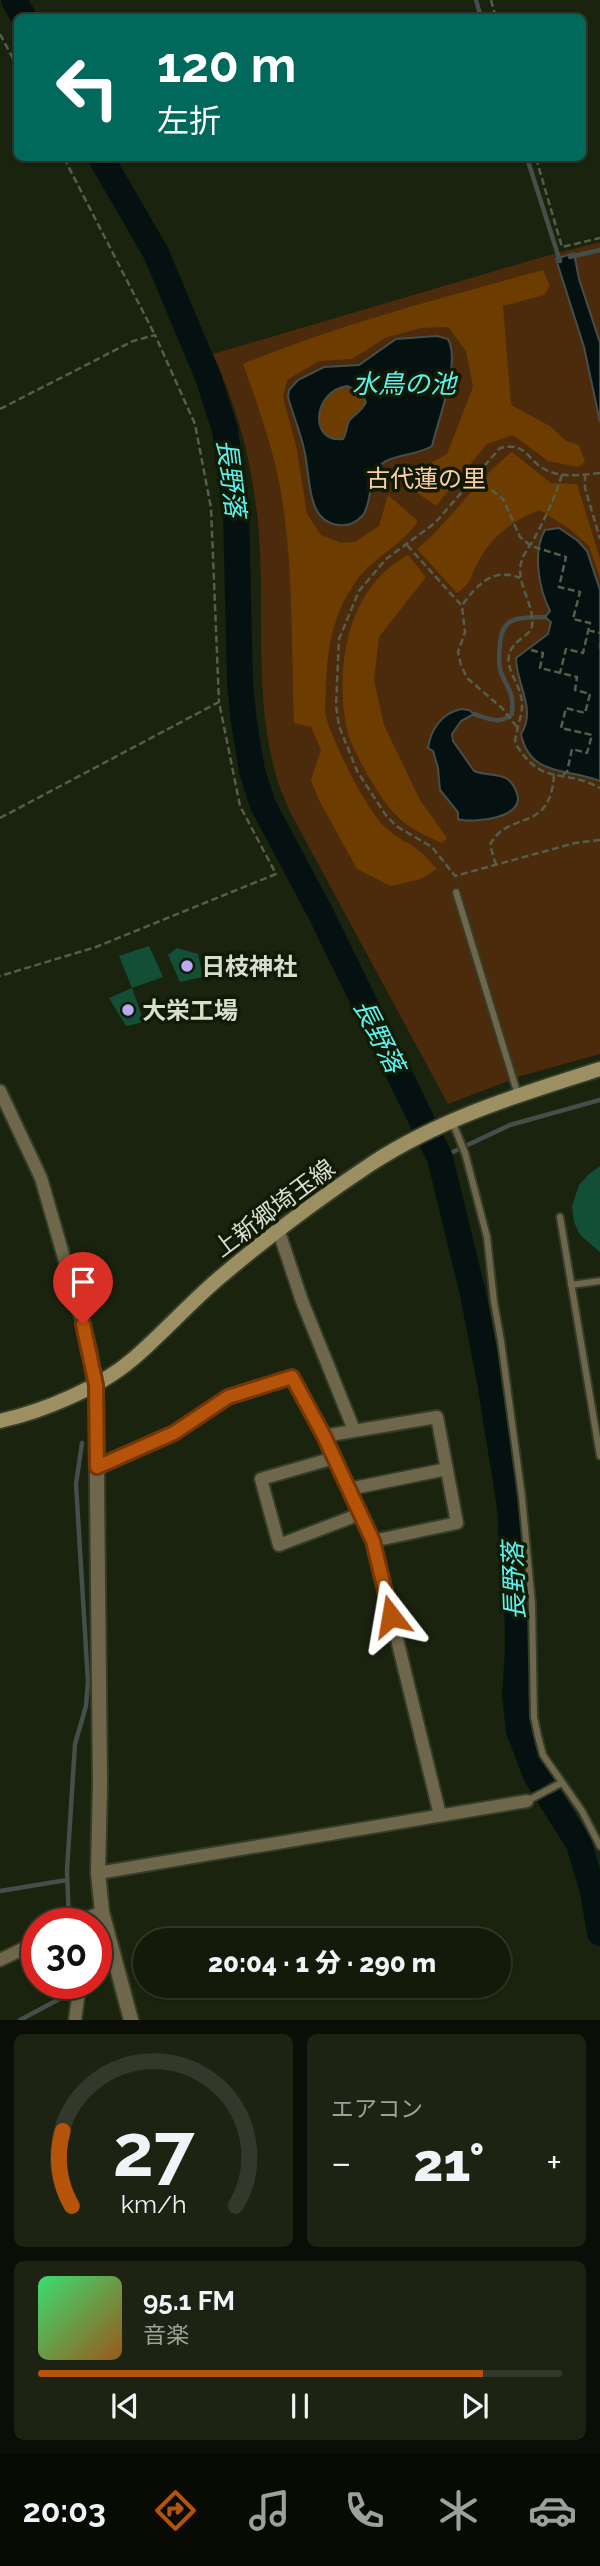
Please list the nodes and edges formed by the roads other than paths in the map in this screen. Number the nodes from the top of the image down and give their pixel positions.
1 (456, 891) dead end
2 (600, 1069) edge
3 (0, 1091) edge
4 (518, 1095) junction
5 (447, 1123) junction
6 (560, 1217) dead end
7 (279, 1231) junction
8 (600, 1280) edge
9 (571, 1285) junction
10 (96, 1385) junction
11 (0, 1420) edge
12 (354, 1430) junction
13 (324, 1436) junction
14 (600, 1456) edge
15 (334, 1458) junction
16 (97, 1467) junction
17 (447, 1469) junction
18 (349, 1489) junction
19 (360, 1514) junction
20 (373, 1541) junction
21 (558, 1785) junction
22 (527, 1801) joint
23 (440, 1815) junction
24 (600, 1846) edge
25 (98, 1873) junction
26 (102, 1908) edge
27 (112, 1949) edge
28 (21, 1950) edge
29 (0, 1960) edge
30 (78, 1999) edge
31 (75, 2020) edge
32 (131, 2020) edge

1 - 4 lane
2 - 4 main road, 上新郷埼玉線
3 - 10 street
4 - 5 main road, 上新郷埼玉線
5 - 7 main road, 上新郷埼玉線
5 - 21 lane
6 - 9 lane
7 - 10 main road, 上新郷埼玉線
7 - 12 street
8 - 9 lane
9 - 14 lane
10 - 11 main road, 上新郷埼玉線
10 - 16 street
12 - 13 street
12 - 17 street
13 - 15 street
13 - 16 street
15 - 18 street
15 - 19 street
16 - 25 street
17 - 18 street
17 - 20 street
18 - 19 street
19 - 20 street
20 - 23 street
21 - 22 lane
21 - 24 lane
22 - 23 street
23 - 25 street
25 - 26 street
27 - 32 street
28 - 29 street
30 - 31 street

